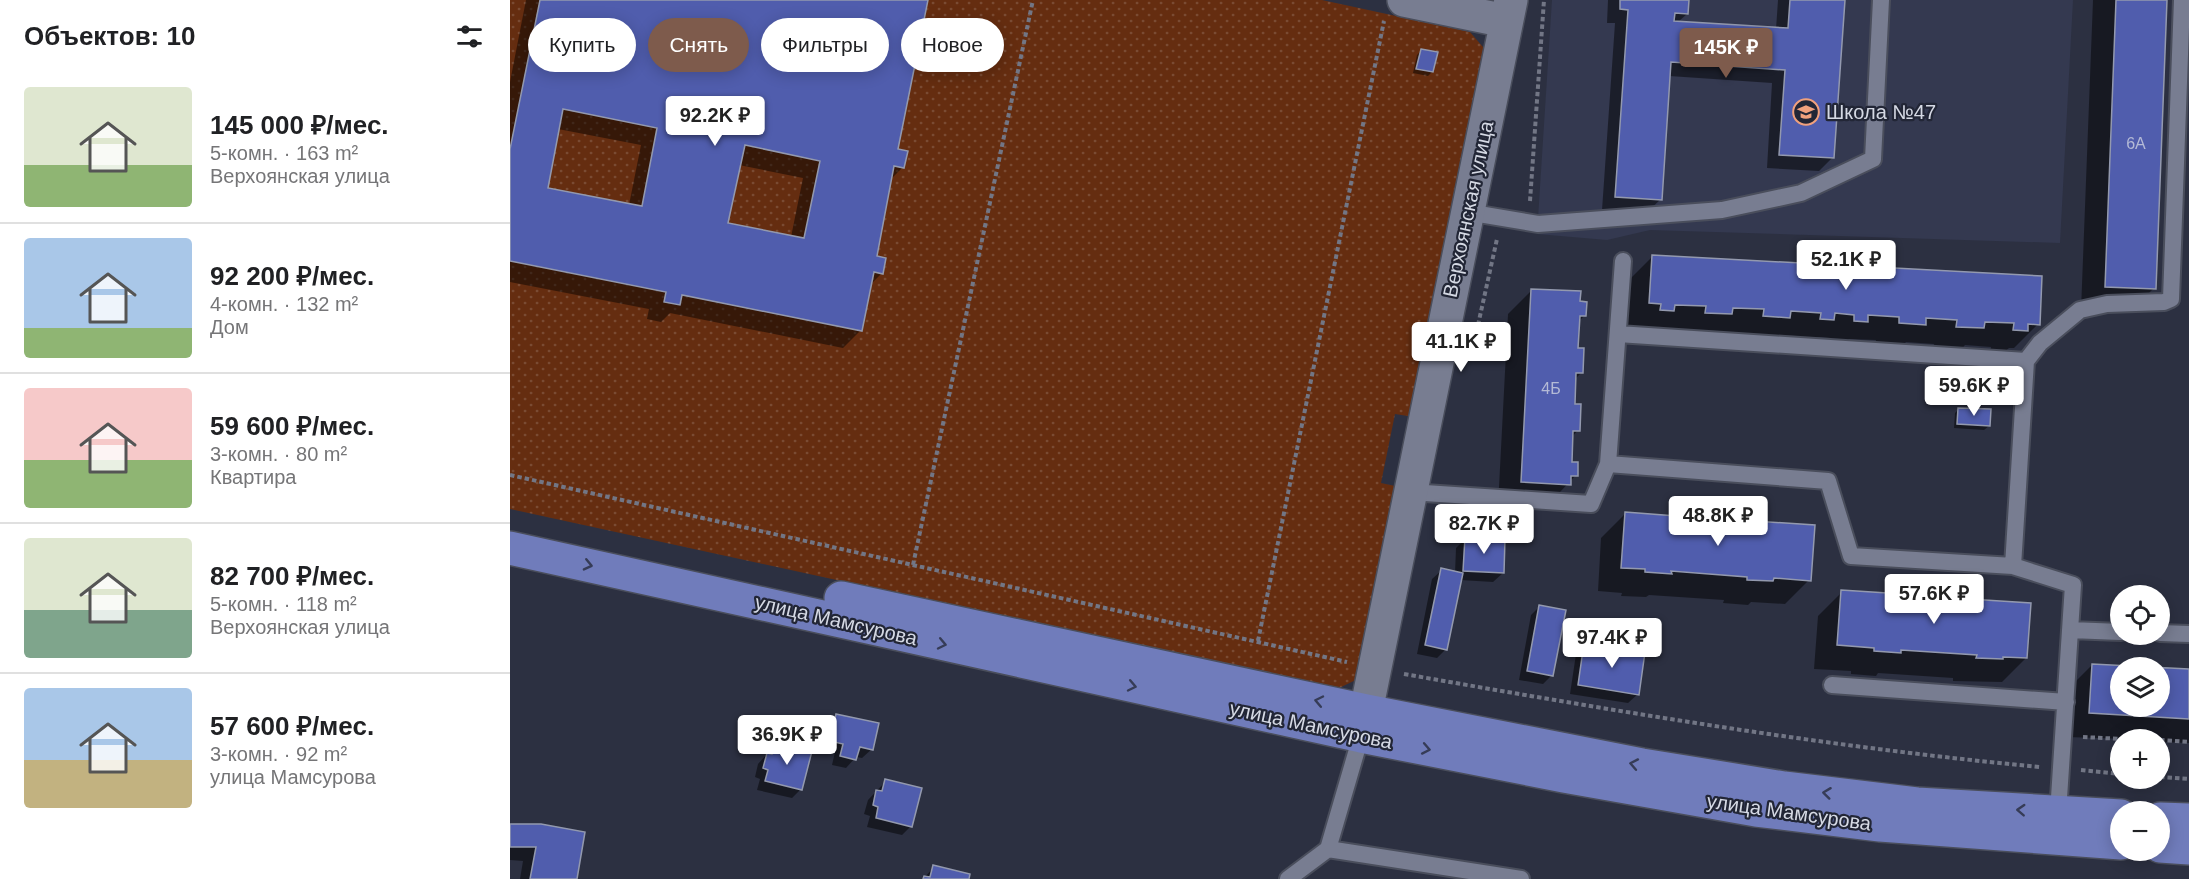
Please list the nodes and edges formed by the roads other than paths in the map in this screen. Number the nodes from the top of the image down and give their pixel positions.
1 (1881, 0) edge
2 (2182, 0) edge
3 (1395, 6) edge
4 (1508, 10) edge
5 (1467, 212) junction
6 (1623, 261) dead end
7 (1618, 334) junction
8 (2026, 362) junction
9 (1608, 464) junction
10 (1410, 492) junction
11 (510, 527) edge
12 (510, 548) edge
13 (2013, 566) junction
14 (2070, 630) junction
15 (2110, 632) edge
16 (2170, 633) edge
17 (2189, 634) edge
18 (1832, 685) dead end
19 (2066, 702) junction
20 (1363, 723) junction
21 (2058, 813) junction
22 (2110, 815) edge
23 (2170, 819) edge
24 (2189, 820) edge
25 (2110, 842) edge
26 (2170, 847) edge
27 (2189, 848) edge
28 (1328, 849) junction
29 (1288, 879) edge
30 (1521, 879) edge

1 - 5 lane
2 - 8 lane
3 - 4 street
4 - 5 street, Верхоянская улица
5 - 10 street, Верхоянская улица
6 - 7 lane
7 - 8 lane
7 - 9 lane
8 - 13 lane
9 - 10 lane
9 - 13 lane
10 - 20 street, Верхоянская улица
20 -> 11 main road, улица Мамсурова
12 -> 20 main road, улица Мамсурова
13 - 14 lane
14 - 15 lane
14 - 19 lane
16 - 17 lane
18 - 19 lane
19 - 21 lane
21 -> 20 main road, улица Мамсурова
20 -> 25 main road, улица Мамсурова
20 - 28 lane
21 - 22 main road, улица Мамсурова
23 - 24 main road
26 - 27 main road
28 - 29 lane
28 - 30 lane

